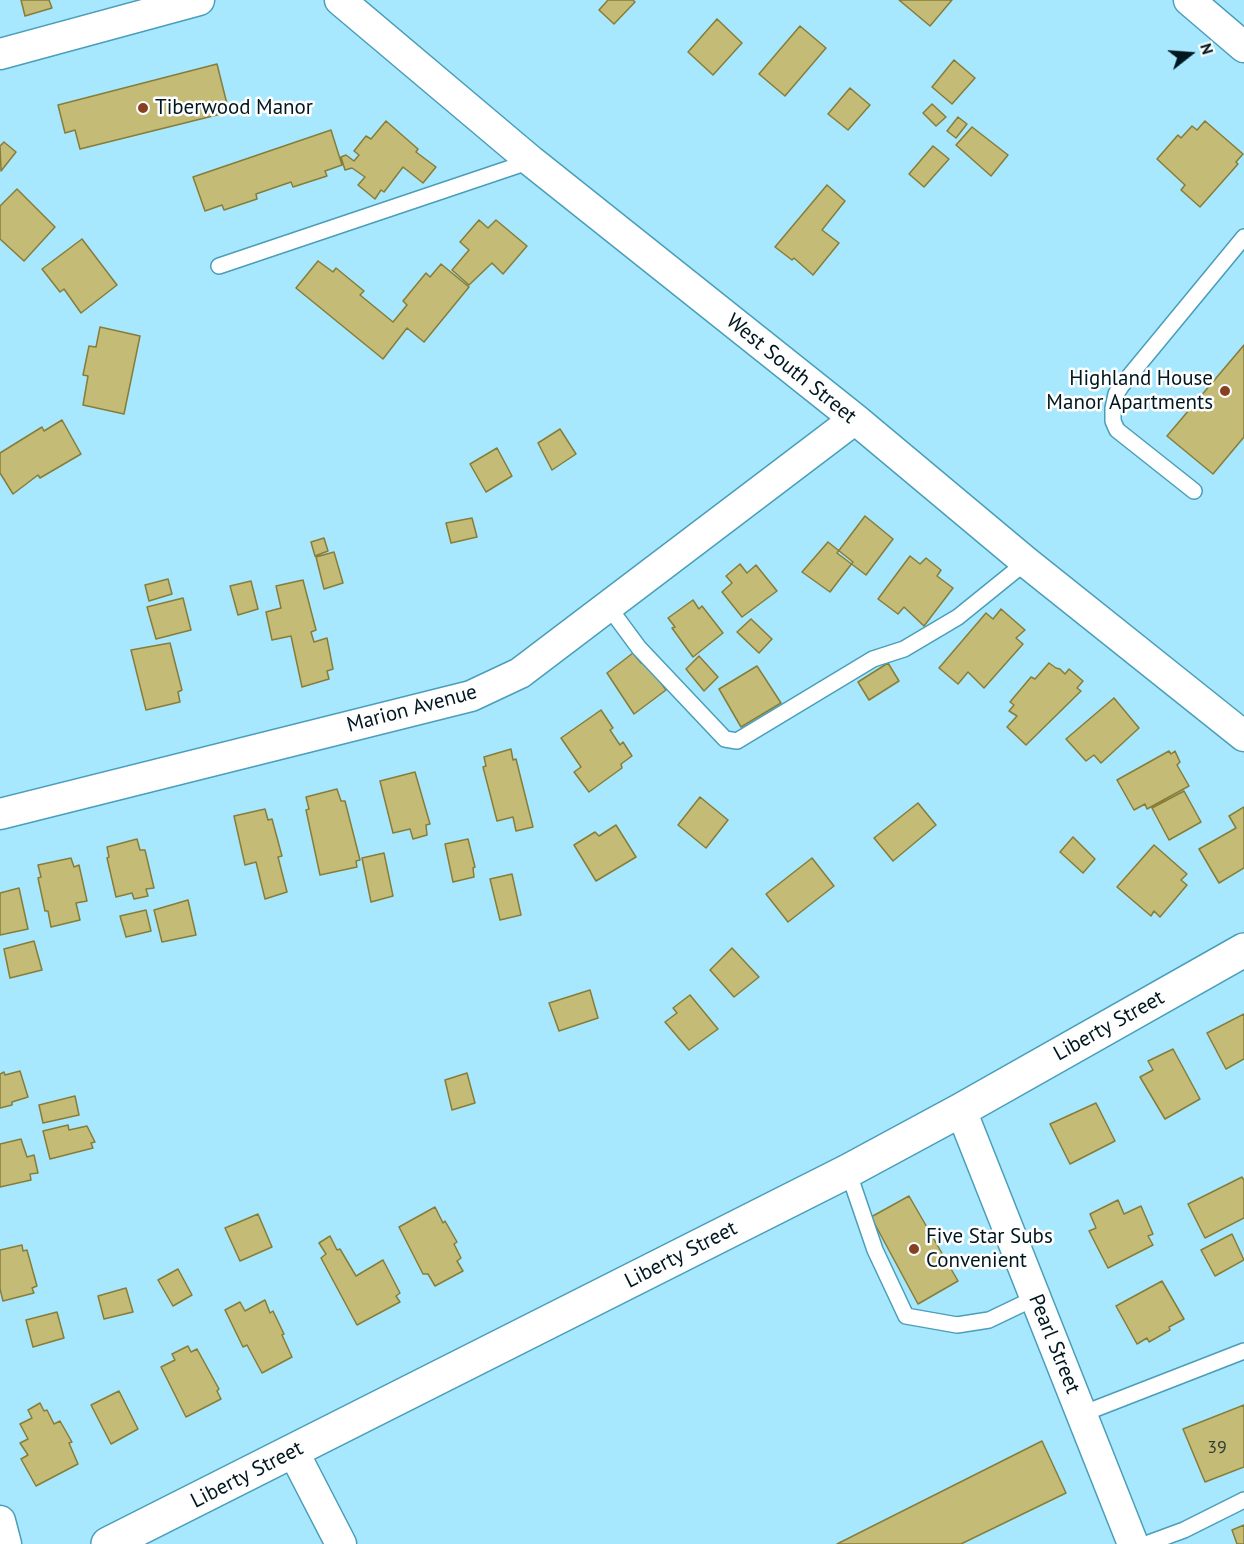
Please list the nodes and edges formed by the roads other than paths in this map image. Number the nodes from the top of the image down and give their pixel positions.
1 (200, 0) edge
2 (1189, 0) edge
3 (350, 3) edge
4 (1244, 47) edge
5 (0, 54) edge
6 (531, 161) junction
7 (1244, 237) edge
8 (219, 266) dead end
9 (855, 420) junction
10 (1194, 492) dead end
11 (1026, 562) junction
12 (608, 606) junction
13 (1244, 736) edge
14 (0, 814) edge
15 (1244, 950) edge
16 (961, 1110) junction
17 (848, 1171) junction
18 (1035, 1298) junction
19 (1244, 1352) edge
20 (1082, 1414) junction
21 (293, 1451) junction
22 (1244, 1500) edge
23 (0, 1521) edge
24 (126, 1540) edge
25 (6, 1544) edge
26 (341, 1544) edge
27 (1133, 1544) edge
28 (1146, 1544) edge

1 - 5 street
2 - 4 street
3 - 6 street, West South Street
6 - 8 lane
6 - 9 street, West South Street
7 - 10 lane
9 - 11 street, West South Street
9 - 12 street, Marion Avenue
11 - 12 lane
11 - 13 street, West South Street
12 - 14 street, Marion Avenue
15 - 16 street, Liberty Street
16 - 17 street, Liberty Street
16 - 18 street, Pearl Street
17 - 18 lane
17 - 21 street, Liberty Street
18 - 20 street, Pearl Street
19 - 20 lane
20 - 27 street, Pearl Street
21 - 24 street, Liberty Street
21 - 26 street
22 - 28 lane
23 - 25 street

